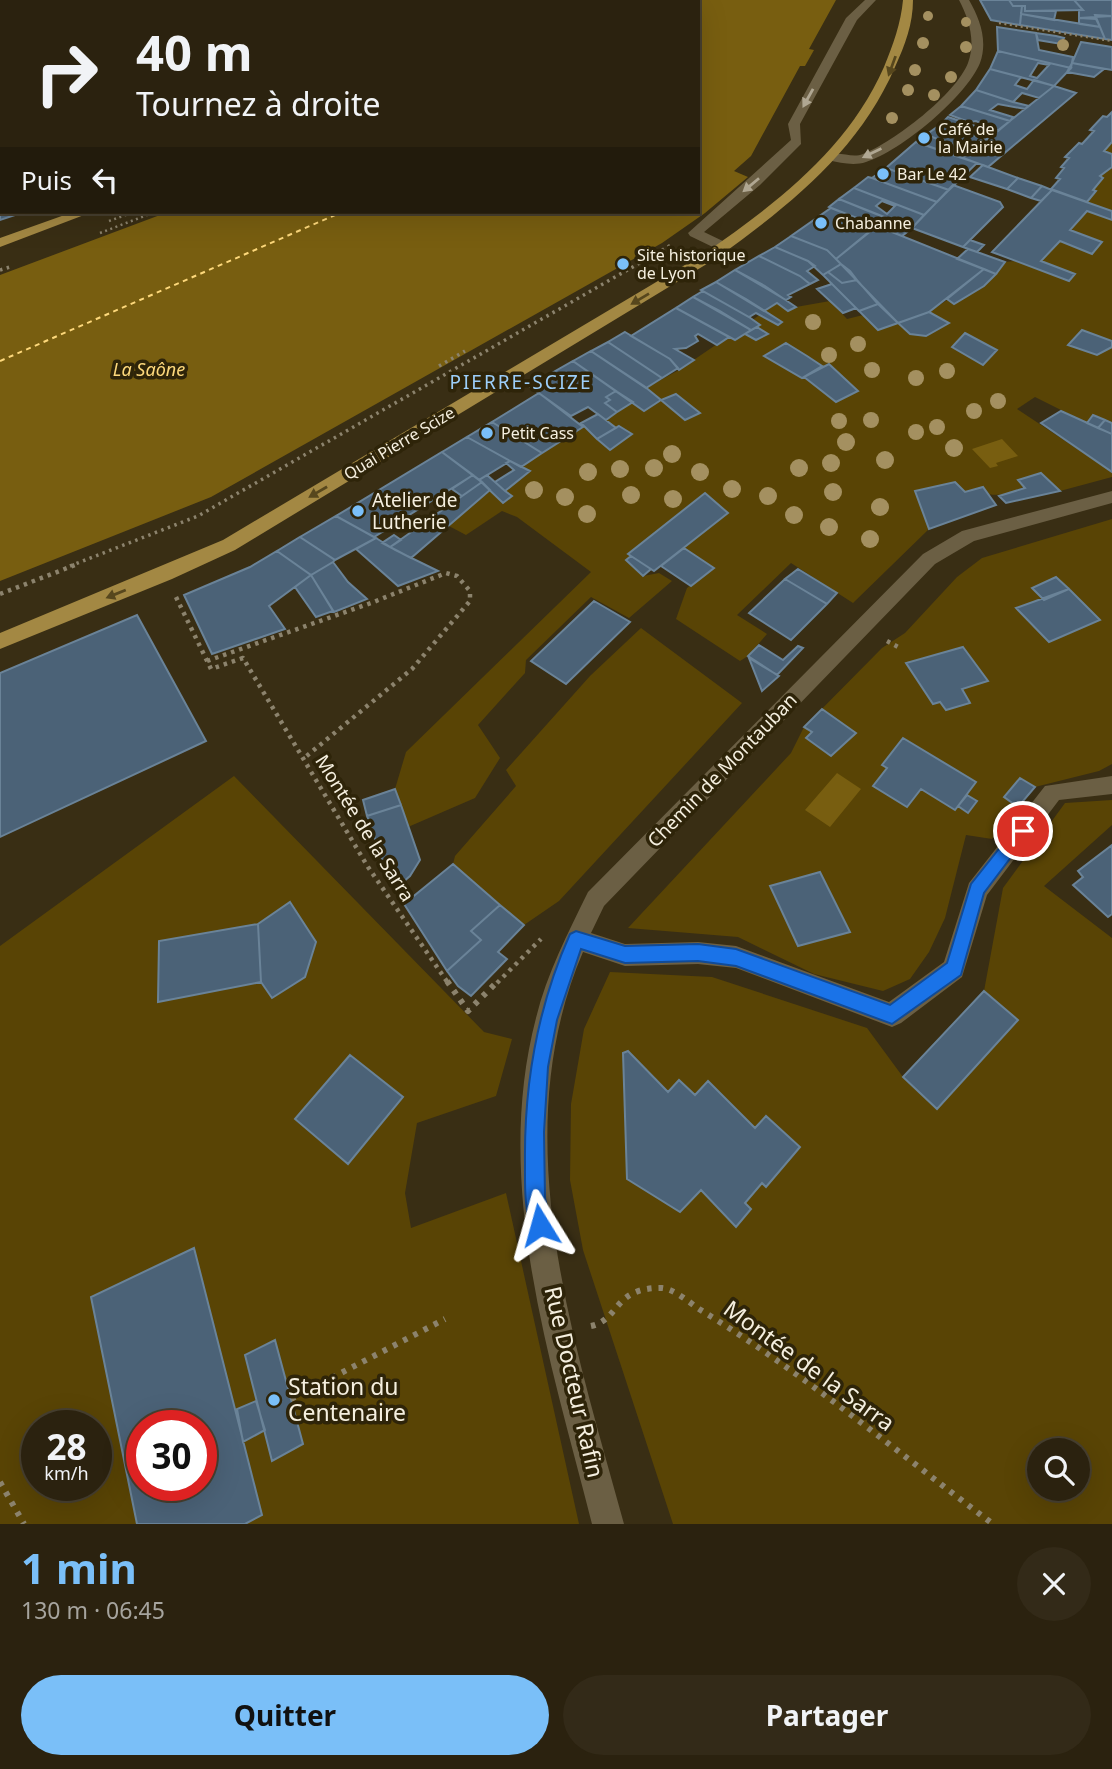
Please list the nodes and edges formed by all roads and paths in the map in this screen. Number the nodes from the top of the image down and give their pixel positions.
1 (871, 0) edge
2 (908, 0) edge
3 (964, 0) edge
4 (994, 22) dead end
5 (1112, 41) edge
6 (833, 158) junction
7 (80, 214) edge
8 (0, 243) edge
9 (668, 246) dead end
10 (724, 247) junction
11 (466, 351) dead end
12 (453, 359) junction
13 (461, 364) junction
14 (439, 366) dead end
15 (1112, 497) edge
16 (198, 516) junction
17 (203, 522) dead end
18 (0, 594) edge
19 (177, 599) dead end
20 (883, 639) dead end
21 (0, 641) edge
22 (902, 649) dead end
23 (207, 661) junction
24 (303, 760) junction
25 (1112, 785) edge
26 (547, 933) dead end
27 (576, 939) junction
28 (535, 1198) joint
29 (445, 1319) dead end
30 (600, 1324) dead end
31 (291, 1399) dead end
32 (0, 1482) edge
33 (24, 1524) edge
34 (608, 1524) edge
35 (993, 1524) edge

1 -> 10 street
2 -> 6 main road, Quai Pierre Scize
3 -> 6 street
4 - 5 path
6 - 10 main road, Quai Pierre Scize
7 - 8 main road
9 - 13 path
10 -> 21 main road, Quai Pierre Scize
11 - 12 path
12 - 13 path
12 - 14 path
13 - 16 path
15 - 27 street, Chemin de Montauban
16 - 17 path
16 - 18 path
19 - 23 path
20 - 22 path
23 - 24 path, Montée de la Sarra
23 - 24 path
24 - 26 path, Montée de la Sarra
25 - 27 street
27 - 28 street, Chemin de Montauban
28 - 34 street, Rue Docteur Rafin
29 - 31 path
30 - 35 path, Montée de la Sarra
32 - 33 path

